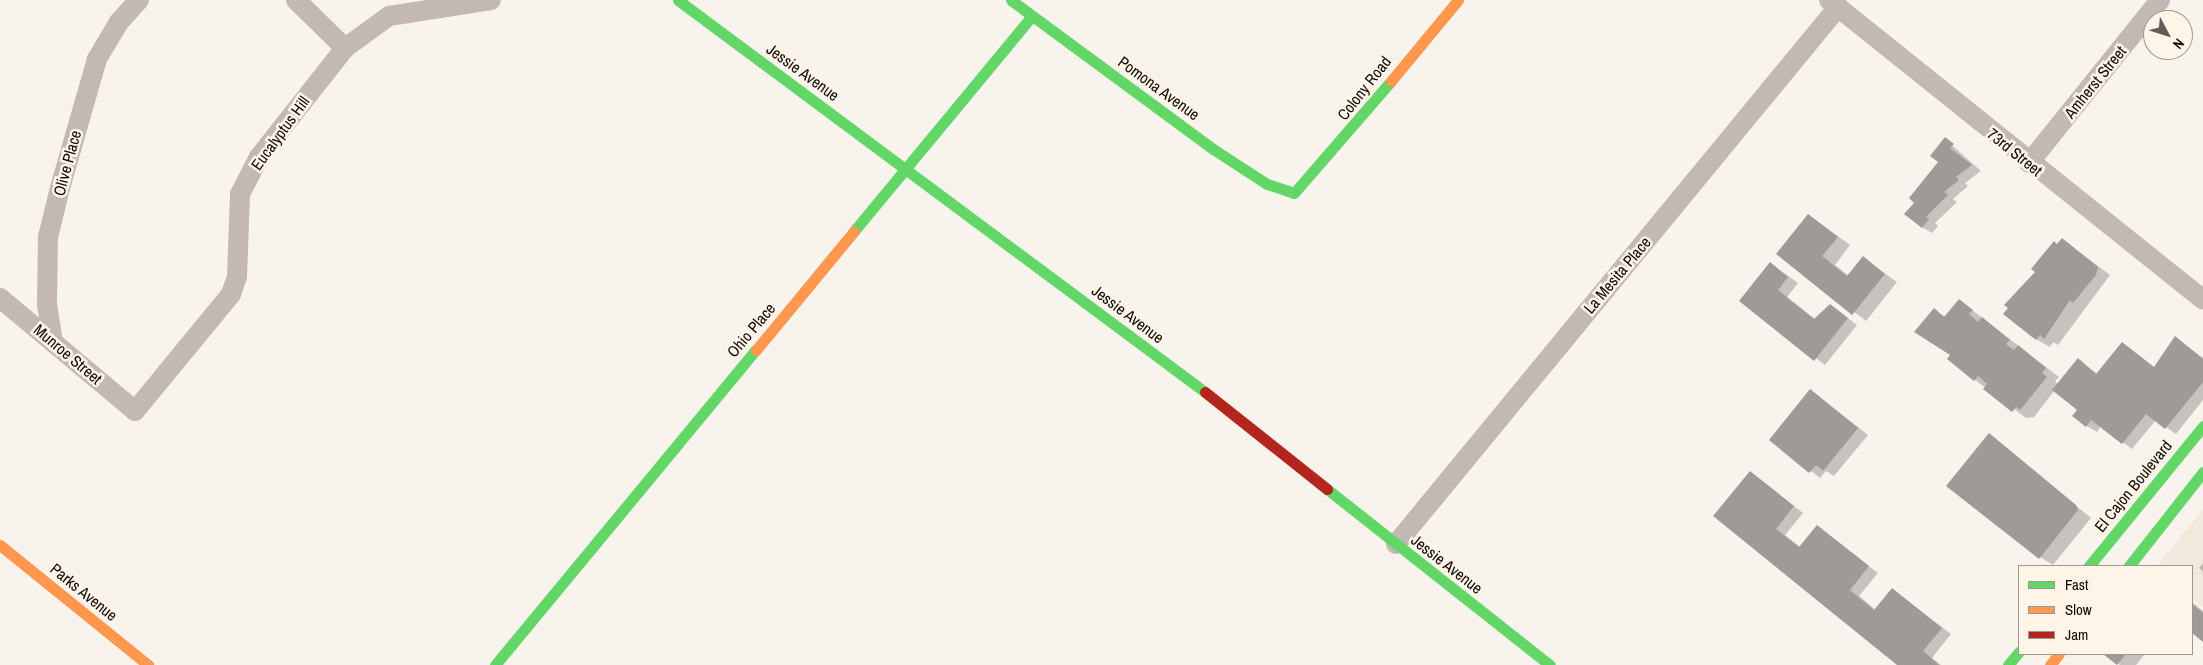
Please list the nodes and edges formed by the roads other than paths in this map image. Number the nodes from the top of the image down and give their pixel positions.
1 (139, 0) edge
2 (296, 0) edge
3 (491, 0) edge
4 (678, 0) edge
5 (1010, 0) edge
6 (2160, 0) edge
7 (1451, 3) edge
8 (1833, 3) edge
9 (1032, 16) junction
10 (345, 48) junction
11 (2029, 163) junction
12 (907, 168) junction
13 (1294, 193) joint
14 (0, 298) edge
15 (2203, 300) edge
16 (53, 342) junction
17 (135, 411) joint
18 (2203, 426) edge
19 (2203, 472) edge
20 (0, 544) edge
21 (1396, 544) junction
22 (2090, 565) edge
23 (2130, 565) edge
24 (2018, 653) edge
25 (2058, 655) edge
26 (2060, 655) edge
27 (148, 665) edge
28 (495, 665) edge
29 (1550, 665) edge
30 (2008, 665) edge
31 (2050, 665) edge
32 (2073, 665) edge

1 - 16 street, Olive Place
2 - 10 street
3 - 10 street, Eucalyptus Hill
4 - 12 street, Jessie Avenue
5 - 9 street, Pomona Avenue
6 - 11 street, Amherst Street
7 - 13 street, Colony Road
8 - 11 street, 73rd Street
8 - 21 street, La Mesita Place
9 - 12 street, Ohio Place
9 - 13 street, Pomona Avenue
10 - 17 street, Eucalyptus Hill
11 - 15 street, 73rd Street
12 - 21 street, Jessie Avenue
12 - 28 street, Ohio Place
14 - 16 street, Munroe Street
16 - 17 street, Munroe Street
18 - 22 street, El Cajon Boulevard
19 - 23 street
20 - 27 street, Parks Avenue
21 - 29 street, Jessie Avenue
24 - 30 street
25 - 31 street
26 - 32 street

